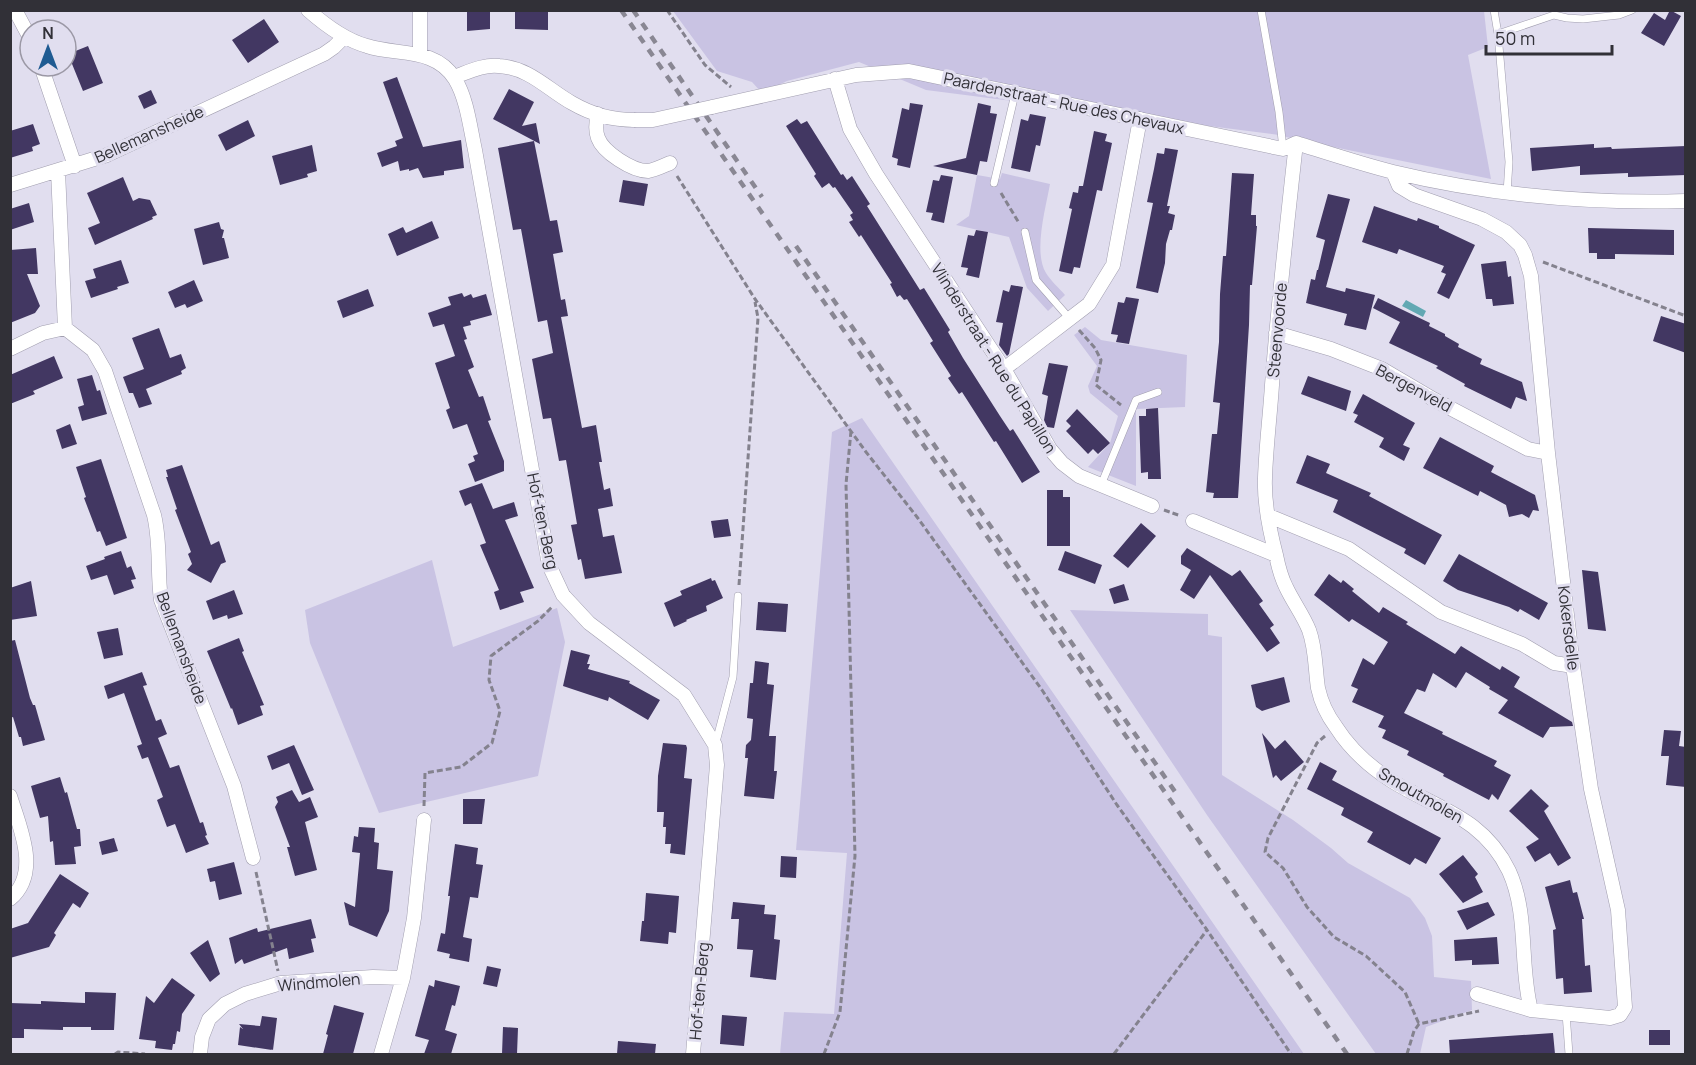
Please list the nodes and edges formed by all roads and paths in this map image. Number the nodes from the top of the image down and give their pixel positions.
1 (308, 10) edge
2 (420, 10) edge
3 (667, 10) edge
4 (1261, 10) edge
5 (1494, 10) edge
6 (1632, 10) edge
7 (1498, 34) junction
8 (344, 36) junction
9 (420, 54) junction
10 (454, 77) junction
11 (45, 78) edge
12 (835, 80) junction
13 (1015, 94) junction
14 (759, 98) junction
15 (598, 114) junction
16 (1140, 118) junction
17 (1290, 146) junction
18 (670, 164) joint
19 (75, 166) junction
20 (58, 171) junction
21 (1393, 172) junction
22 (994, 183) joint
23 (10, 185) edge
24 (1508, 194) junction
25 (1686, 201) edge
26 (1025, 232) joint
27 (1525, 255) junction
28 (755, 299) junction
29 (1686, 316) edge
30 (1070, 319) junction
31 (65, 328) junction
32 (1276, 333) junction
33 (10, 349) edge
34 (1004, 369) junction
35 (1158, 392) dead end
36 (1130, 412) junction
37 (851, 431) junction
38 (1548, 453) junction
39 (1101, 485) junction
40 (1152, 506) joint
41 (1269, 516) junction
42 (1193, 521) joint
43 (1276, 555) junction
44 (563, 595) junction
45 (738, 596) joint
46 (1573, 666) junction
47 (1336, 727) junction
48 (715, 745) junction
49 (10, 796) edge
50 (424, 820) joint
51 (253, 858) joint
52 (10, 899) edge
53 (1207, 930) junction
54 (403, 978) junction
55 (281, 983) junction
56 (1478, 994) dead end
57 (1531, 1010) junction
58 (1481, 1011) dead end
59 (1566, 1013) junction
60 (1419, 1024) junction
61 (115, 1054) edge
62 (145, 1054) edge
63 (200, 1054) edge
64 (381, 1054) edge
65 (693, 1054) edge
66 (824, 1054) edge
67 (1114, 1054) edge
68 (1291, 1054) edge
69 (1407, 1054) edge
70 (1569, 1054) edge

1 - 8 street, Hof-ten-Berg
2 - 9 street
3 - 14 path
4 - 17 lane
5 - 7 lane
6 - 7 lane
7 - 24 lane
8 - 9 street, Hof-ten-Berg
8 - 19 street, Bellemansheide
9 - 10 street, Hof-ten-Berg
10 - 15 street, Paardenstraat - Rue des Chevaux
10 - 44 street, Hof-ten-Berg
11 - 19 street
12 - 13 street, Paardenstraat - Rue des Chevaux
12 - 14 street, Paardenstraat - Rue des Chevaux
12 - 34 street, Vlinderstraat - Rue du Papillon
13 - 16 street, Paardenstraat - Rue des Chevaux
13 - 22 lane
14 - 15 street, Paardenstraat - Rue des Chevaux, bridge
15 - 18 street
16 - 17 street, Paardenstraat - Rue des Chevaux
16 - 30 street
17 - 21 street, Paardenstraat - Rue des Chevaux
17 - 32 street, Steenvoorde
18 - 28 path
19 - 20 street, Bellemansheide
20 - 23 street, Bellemansheide
20 - 31 street
21 - 24 street, Paardenstraat - Rue des Chevaux
21 - 27 street, Kokersdelle
22 - 26 path
24 - 25 street, Paardenstraat - Rue des Chevaux
26 - 30 lane
27 - 29 path
27 - 38 street, Kokersdelle
28 - 37 path
28 - 45 path
30 - 34 street
30 - 36 path
31 - 33 street
31 - 51 street, Bellemansheide
32 - 38 street, Bergenveld
32 - 41 street, Steenvoorde
34 - 39 street, Vlinderstraat - Rue du Papillon
35 - 36 lane
36 - 39 lane
37 - 53 path
37 - 66 path
38 - 46 street, Kokersdelle
39 - 40 street, Vlinderstraat - Rue du Papillon
40 - 42 path
41 - 43 street, Steenvoorde
41 - 46 street
42 - 43 street
43 - 47 street, Smoutmolen
44 - 48 street, Hof-ten-Berg
44 - 50 path
45 - 48 lane
46 - 59 street, Kokersdelle
47 - 57 street, Smoutmolen
47 - 60 path
48 - 65 street, Hof-ten-Berg
49 - 52 street
50 - 54 street
51 - 55 path
53 - 67 path
53 - 68 path
54 - 55 street, Windmolen
54 - 64 street
55 - 63 street, Windmolen
56 - 57 street, Kokersdelle
57 - 59 street, Kokersdelle
58 - 60 path
59 - 70 lane
60 - 69 path
61 - 62 path

